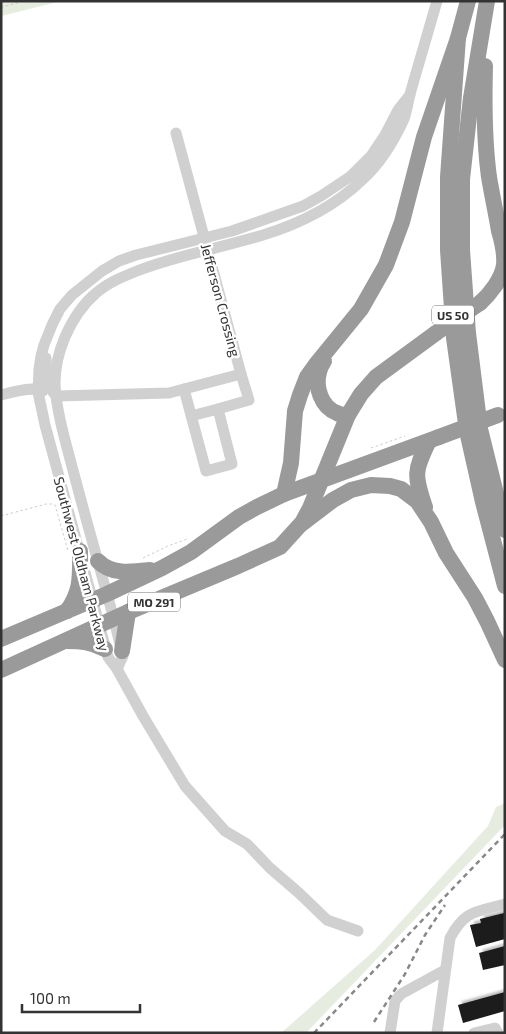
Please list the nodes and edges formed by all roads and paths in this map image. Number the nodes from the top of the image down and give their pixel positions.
1 (21, 1) edge
2 (437, 1) edge
3 (468, 1) edge
4 (487, 1) edge
5 (1, 7) edge
6 (458, 38) junction
7 (176, 133) dead end
8 (324, 202) junction
9 (502, 235) edge
10 (204, 238) junction
11 (207, 250) junction
12 (44, 343) junction
13 (331, 345) junction
14 (241, 374) junction
15 (38, 389) junction
16 (184, 389) junction
17 (1, 395) edge
18 (57, 396) junction
19 (218, 409) junction
20 (501, 414) edge
21 (348, 415) junction
22 (191, 416) junction
23 (62, 423) junction
24 (434, 439) junction
25 (320, 480) junction
26 (284, 494) junction
27 (1, 516) edge
28 (431, 522) junction
29 (300, 525) junction
30 (505, 530) edge
31 (192, 536) dead end
32 (74, 552) junction
33 (141, 559) dead end
34 (98, 561) junction
35 (162, 568) junction
36 (505, 586) edge
37 (100, 597) junction
38 (67, 611) junction
39 (114, 619) junction
40 (1, 639) edge
41 (64, 642) junction
42 (113, 650) junction
43 (505, 660) edge
44 (117, 669) junction
45 (1, 670) edge
46 (505, 904) edge
47 (358, 931) dead end
48 (445, 970) junction
49 (390, 1033) edge
50 (437, 1033) edge
51 (474, 1033) edge
52 (498, 1033) edge

1 - 5 path
2 - 8 street, Southwest Oldham Parkway
3 - 6 highway, US 50
4 - 9 highway
4 - 30 highway, US 50
6 - 13 highway
6 - 36 highway, US 50
7 - 10 street, Jefferson Crossing
8 - 10 street, Southwest Oldham Parkway
8 - 11 street, Southwest Oldham Parkway
9 - 21 highway, bridge
10 - 11 street, Jefferson Crossing
10 - 12 street, Southwest Oldham Parkway
11 - 14 street, Jefferson Crossing
11 - 18 street, Southwest Oldham Parkway
12 - 15 street, Southwest Oldham Parkway
12 - 18 street
13 - 21 highway
13 - 26 highway
14 - 16 street, Jefferson Crossing
14 - 19 street
15 - 17 street
15 - 23 street
15 - 32 street, Southwest Oldham Parkway
16 - 18 street, Jefferson Crossing
16 - 22 street
18 - 23 street, Southwest Oldham Parkway
19 - 22 street
19 - 22 street
20 - 24 highway, MO 291, bridge
21 - 25 highway
23 - 34 street, Southwest Oldham Parkway
24 - 25 highway, MO 291
24 - 28 highway, MO 291
25 - 26 highway, MO 291
25 - 29 highway
26 - 35 highway, MO 291
27 - 32 path
28 - 29 highway, MO 291
28 - 43 highway, MO 291
29 - 39 highway, MO 291
31 - 33 path
32 - 37 street, Southwest Oldham Parkway
32 - 38 highway
34 - 35 highway
34 - 37 street, Southwest Oldham Parkway
35 - 37 highway, MO 291
37 - 38 highway, MO 291
37 - 39 street, Southwest Oldham Parkway
38 - 40 highway, MO 291
39 - 41 highway, MO 291
39 - 42 highway
39 - 42 street, Southwest Oldham Parkway
41 - 42 highway
41 - 45 highway, MO 291
42 - 44 street, Southwest Oldham Parkway
42 - 44 street, Southwest Oldham Parkway
44 - 47 street
46 - 48 street
48 - 49 street
48 - 50 street
51 - 52 street

